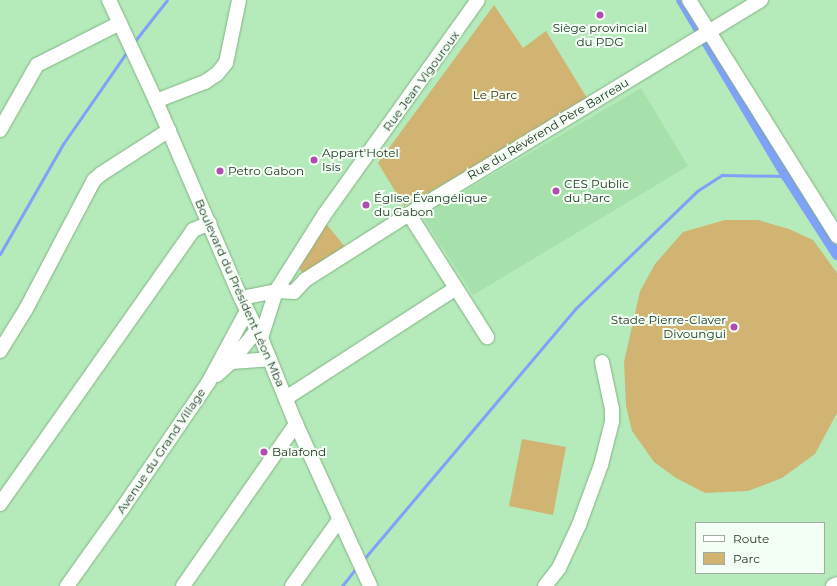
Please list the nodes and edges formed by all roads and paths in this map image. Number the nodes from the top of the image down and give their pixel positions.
1 (110, 0) edge
2 (239, 0) edge
3 (478, 0) edge
4 (689, 0) edge
5 (761, 0) edge
6 (120, 23) junction
7 (704, 35) junction
8 (156, 101) junction
9 (0, 130) edge
10 (169, 130) junction
11 (409, 214) junction
12 (210, 223) junction
13 (837, 236) edge
14 (456, 288) junction
15 (276, 291) junction
16 (244, 304) junction
17 (259, 334) junction
18 (487, 337) dead end
19 (0, 351) edge
20 (270, 359) junction
21 (231, 362) junction
22 (602, 362) dead end
23 (208, 383) junction
24 (286, 398) junction
25 (296, 424) junction
26 (0, 504) edge
27 (339, 520) junction
28 (837, 584) edge
29 (67, 586) edge
30 (183, 586) edge
31 (292, 586) edge
32 (370, 586) edge
33 (545, 586) edge
34 (833, 586) edge

1 - 6 street, Boulevard du Président Léon Mba
2 - 8 street
3 - 15 street, Rue Jean Vigouroux
4 - 7 street
5 - 7 street, Rue du Révérend Père Barreau
6 - 8 street, Boulevard du Président Léon Mba
6 - 9 street
7 - 11 street, Rue du Révérend Père Barreau
7 - 13 street
8 - 10 street, Boulevard du Président Léon Mba
10 - 12 street, Boulevard du Président Léon Mba
10 - 19 street
11 - 14 street
11 - 15 street, Rue du Révérend Père Barreau
12 - 16 street, Boulevard du Président Léon Mba
12 - 26 street
14 - 18 street
14 - 24 street
15 - 16 street
15 - 17 street, Rue Jean Vigouroux
16 - 17 street, Boulevard du Président Léon Mba
16 - 23 street, Avenue du Grand Village
17 - 20 street, Boulevard du Président Léon Mba
17 - 21 street
20 - 21 street
20 - 24 street, Boulevard du Président Léon Mba
21 - 23 street
22 - 33 street
23 - 29 street, Avenue du Grand Village
24 - 25 street, Boulevard du Président Léon Mba
25 - 27 street, Boulevard du Président Léon Mba
25 - 30 street
27 - 31 street
27 - 32 street, Boulevard du Président Léon Mba
28 - 34 street

